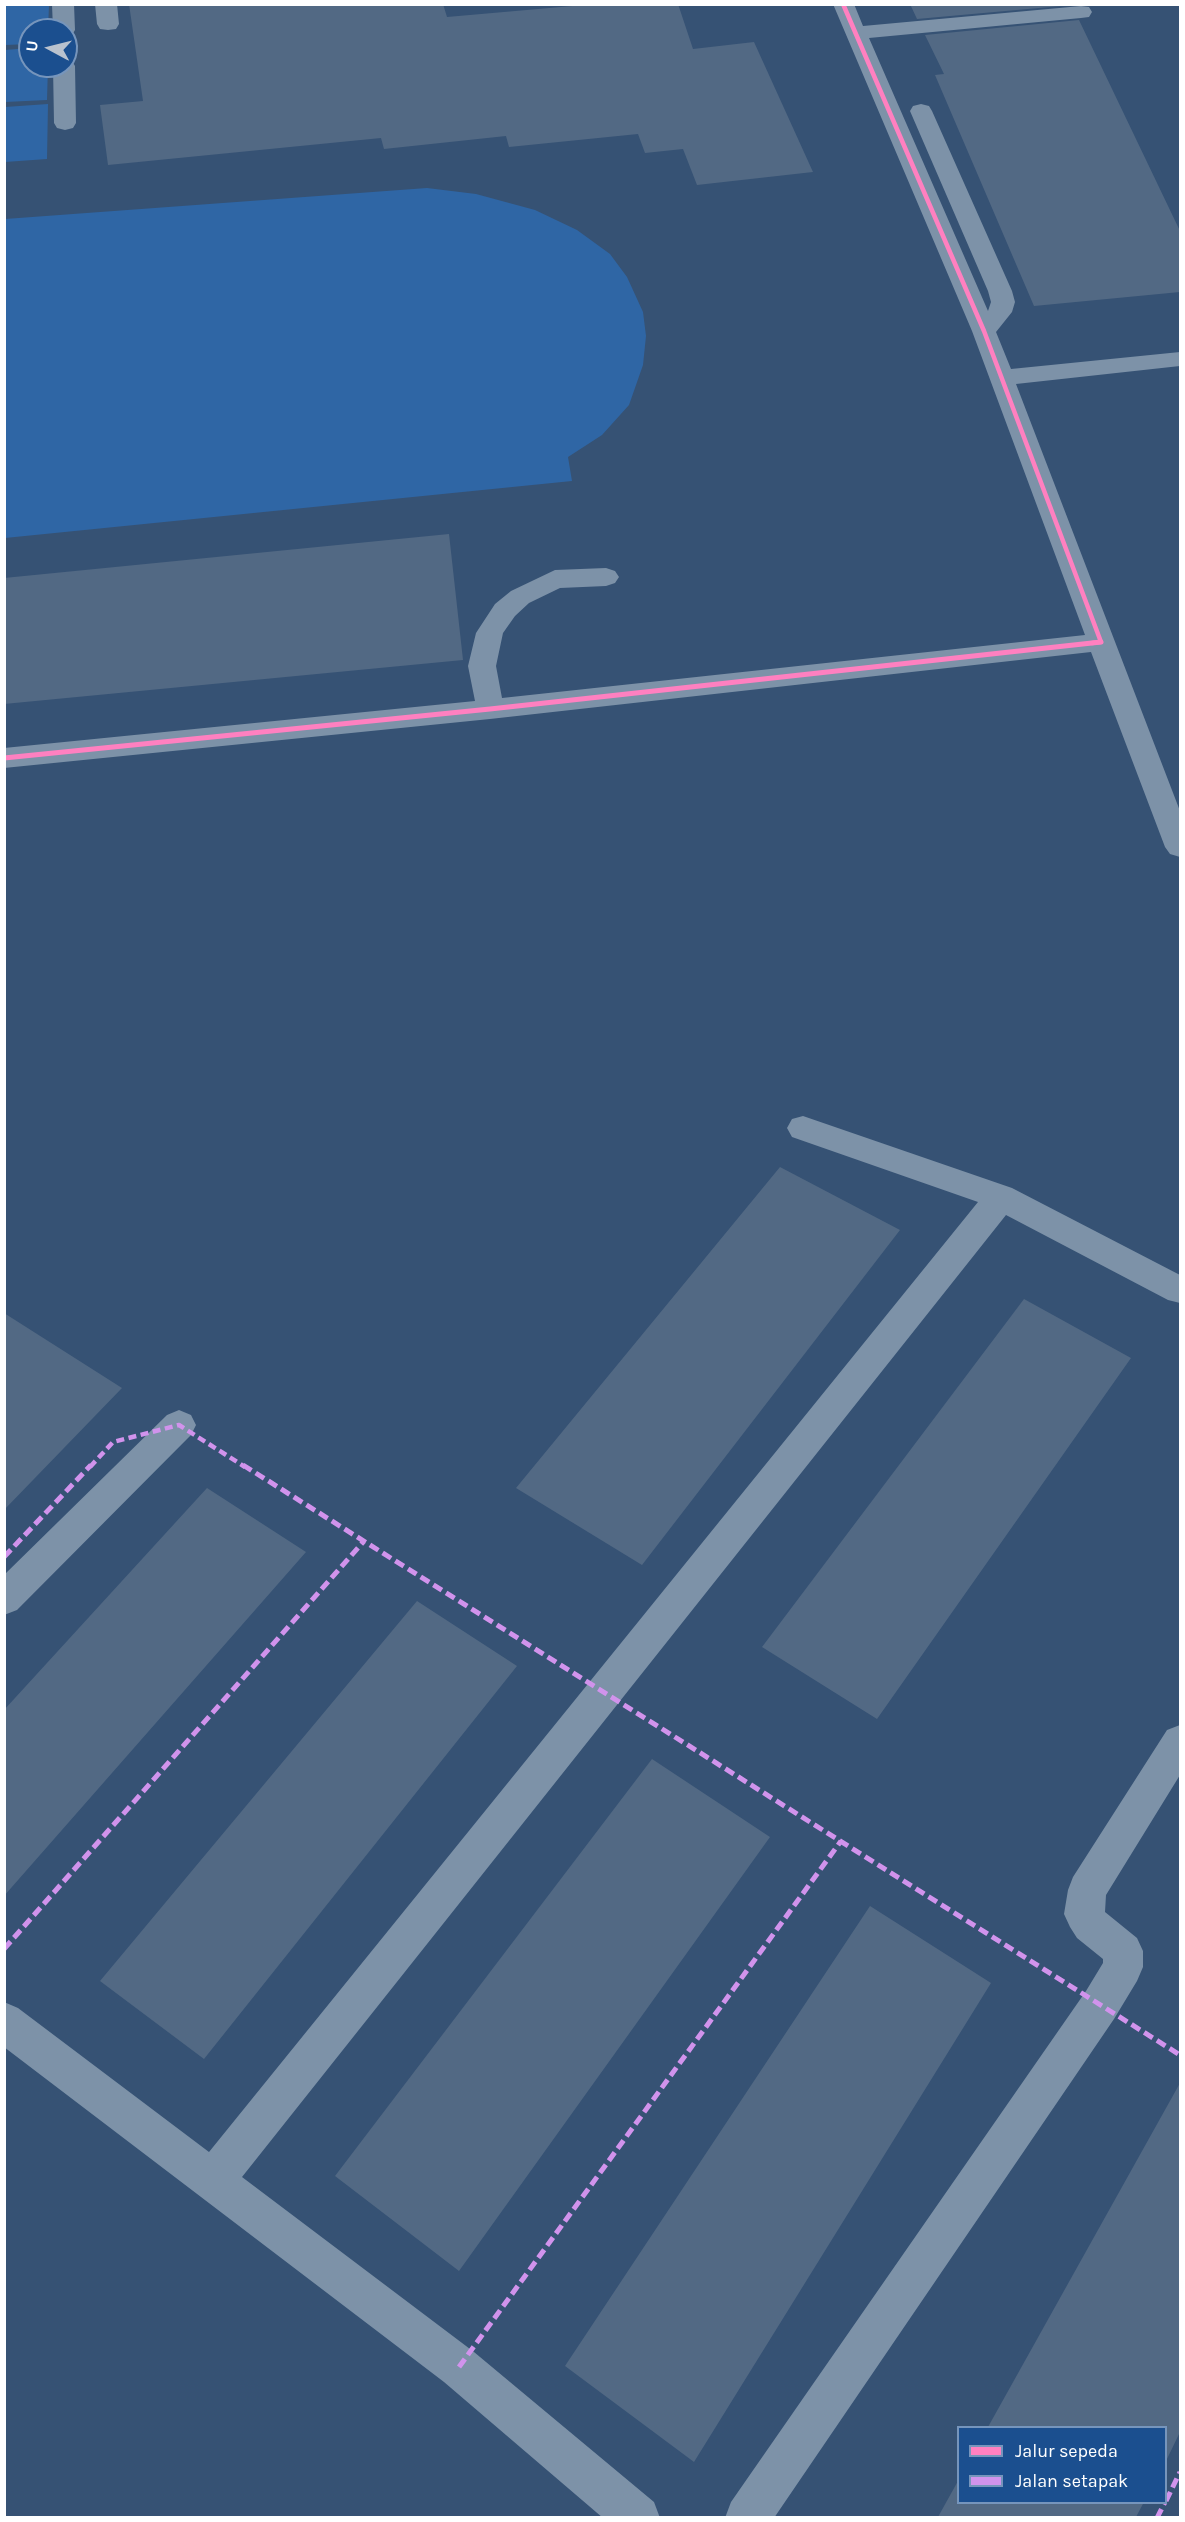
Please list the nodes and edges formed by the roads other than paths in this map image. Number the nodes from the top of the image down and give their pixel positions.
1 (843, 4) edge
2 (1081, 12) dead end
3 (856, 33) junction
4 (64, 78) edge
5 (921, 111) dead end
6 (65, 123) dead end
7 (984, 331) junction
8 (1180, 359) edge
9 (1000, 378) junction
10 (606, 577) dead end
11 (1101, 642) junction
12 (490, 709) junction
13 (4, 758) edge
14 (1180, 847) edge
15 (803, 1128) dead end
16 (1001, 1197) junction
17 (1180, 1290) edge
18 (178, 1425) dead end
19 (4, 1599) edge
20 (1180, 1742) edge
21 (4, 2022) edge
22 (214, 2180) junction
23 (638, 2517) edge
24 (747, 2517) edge

1 - 3 street
2 - 3 street
3 - 7 street
4 - 6 street
5 - 7 street
7 - 9 street
8 - 9 street
9 - 11 street
10 - 12 street
11 - 12 street
11 - 14 street
12 - 13 street
15 - 16 street
16 - 17 street
16 - 22 street
18 - 19 street
20 - 24 street
21 - 22 street
22 - 23 street

